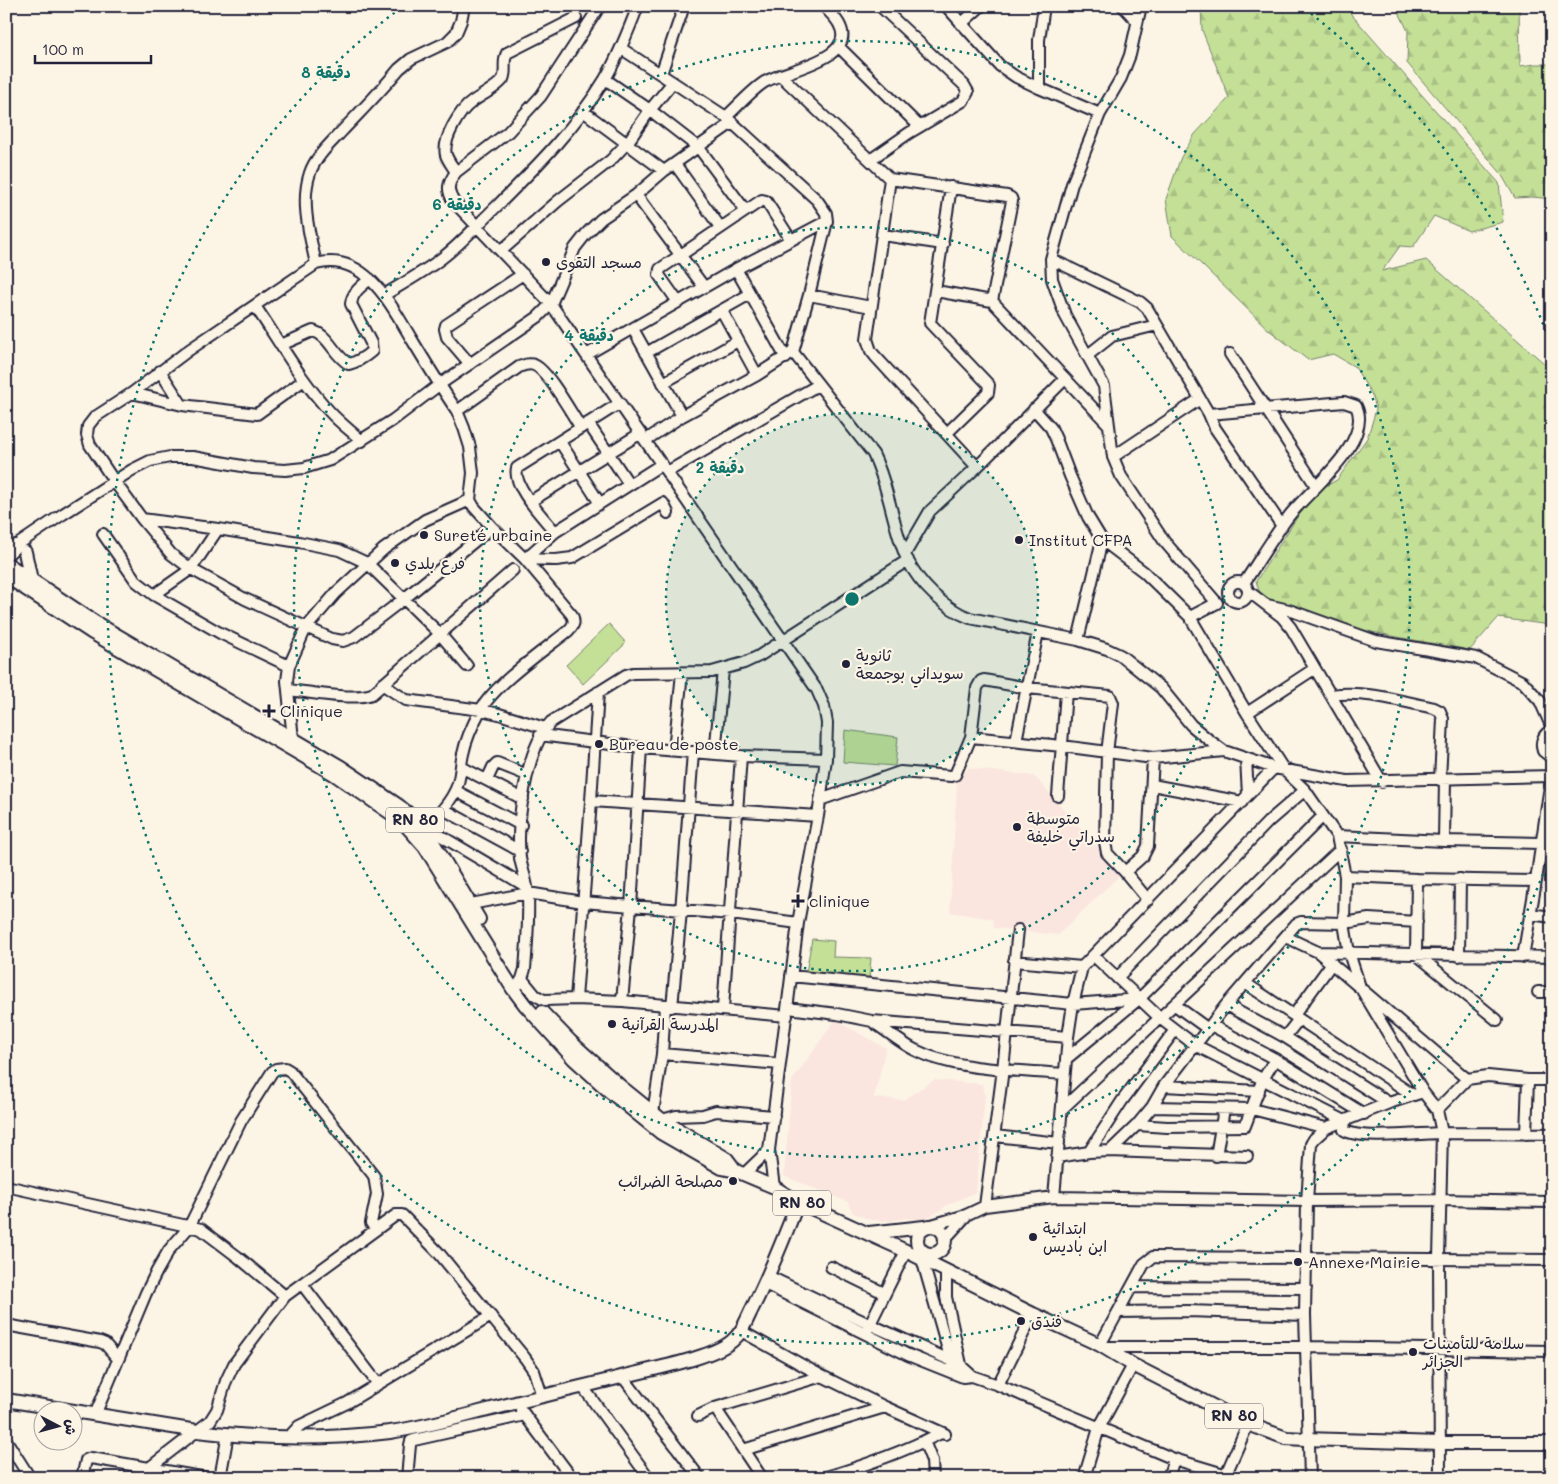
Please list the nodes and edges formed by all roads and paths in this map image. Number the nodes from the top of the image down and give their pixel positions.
1 (464, 6) edge
2 (600, 6) edge
3 (638, 6) edge
4 (684, 6) edge
5 (824, 6) edge
6 (880, 6) edge
7 (946, 6) edge
8 (981, 6) edge
9 (1044, 6) edge
10 (1123, 6) edge
11 (1141, 6) edge
12 (576, 18) dead end
13 (1137, 21) junction
14 (961, 24) junction
15 (839, 47) junction
16 (622, 49) junction
17 (661, 74) junction
18 (780, 75) junction
19 (605, 79) junction
20 (673, 82) junction
21 (1040, 88) junction
22 (650, 110) junction
23 (584, 111) junction
24 (1100, 114) junction
25 (729, 120) junction
26 (919, 126) junction
27 (628, 142) junction
28 (699, 148) junction
29 (870, 160) junction
30 (675, 164) junction
31 (664, 170) junction
32 (456, 172) junction
33 (890, 179) junction
34 (951, 188) junction
35 (636, 194) junction
36 (745, 210) junction
37 (827, 220) junction
38 (477, 226) junction
39 (720, 227) junction
40 (883, 235) junction
41 (791, 240) junction
42 (943, 244) junction
43 (501, 252) junction
44 (680, 255) junction
45 (1051, 259) junction
46 (316, 264) junction
47 (736, 269) junction
48 (523, 274) junction
49 (370, 279) junction
50 (704, 287) junction
51 (936, 291) junction
52 (750, 294) junction
53 (809, 294) junction
54 (384, 295) junction
55 (992, 301) junction
56 (678, 302) junction
57 (551, 304) junction
58 (254, 306) junction
59 (871, 307) junction
60 (722, 311) junction
61 (1157, 326) junction
62 (633, 329) junction
63 (738, 341) junction
64 (282, 345) junction
65 (646, 353) junction
66 (1230, 354) dead end
67 (586, 355) junction
68 (789, 355) junction
69 (1088, 355) junction
70 (470, 364) junction
71 (160, 371) junction
72 (757, 374) junction
73 (1065, 379) junction
74 (304, 380) junction
75 (663, 383) junction
76 (440, 385) junction
77 (818, 385) junction
78 (132, 393) junction
79 (1200, 399) junction
80 (620, 403) junction
81 (182, 405) junction
82 (1034, 409) junction
83 (1265, 409) junction
84 (456, 411) junction
85 (1208, 414) junction
86 (682, 416) junction
87 (1108, 424) junction
88 (584, 426) junction
89 (947, 433) junction
90 (643, 436) junction
91 (362, 440) junction
92 (560, 442) junction
93 (608, 454) junction
94 (1113, 457) junction
95 (977, 467) junction
96 (664, 468) junction
97 (580, 472) junction
98 (114, 481) junction
99 (629, 484) junction
100 (1316, 486) junction
101 (470, 500) junction
102 (531, 501) junction
103 (599, 502) junction
104 (668, 513) dead end
105 (142, 519) junction
106 (1282, 526) junction
107 (492, 527) junction
108 (218, 529) junction
109 (555, 532) junction
110 (103, 534) dead end
111 (1102, 540) junction
112 (15, 549) edge
113 (6, 556) edge
114 (906, 557) junction
115 (525, 559) junction
116 (367, 563) junction
117 (191, 569) junction
118 (513, 570) dead end
119 (8, 571) edge
120 (31, 580) junction
121 (1246, 587) junction
122 (154, 595) junction
123 (1229, 597) junction
124 (405, 598) junction
125 (1217, 603) junction
126 (1267, 605) junction
127 (1190, 617) junction
128 (306, 628) junction
129 (1038, 632) junction
130 (440, 634) junction
131 (1078, 640) junction
132 (782, 641) junction
133 (289, 666) junction
134 (468, 666) dead end
135 (1314, 669) junction
136 (723, 670) junction
137 (682, 672) junction
138 (382, 684) junction
139 (1027, 688) junction
140 (288, 690) junction
141 (598, 692) junction
142 (1066, 692) junction
143 (1331, 695) junction
144 (481, 710) junction
145 (1247, 713) junction
146 (1552, 729) edge
147 (543, 732) junction
148 (971, 737) junction
149 (293, 739) junction
150 (1016, 741) junction
151 (595, 742) junction
152 (1062, 746) junction
153 (641, 748) junction
154 (674, 750) junction
155 (1224, 751) junction
156 (693, 752) junction
157 (1108, 753) junction
158 (715, 754) junction
159 (741, 756) junction
160 (1153, 758) junction
161 (1552, 758) edge
162 (826, 759) junction
163 (1246, 759) junction
164 (461, 767) junction
165 (1279, 769) junction
166 (1552, 772) edge
167 (527, 775) junction
168 (1552, 776) edge
169 (1443, 779) junction
170 (487, 780) junction
171 (1382, 782) junction
172 (1152, 785) junction
173 (1305, 790) junction
174 (456, 791) junction
175 (1058, 796) dead end
176 (523, 798) junction
177 (1245, 798) junction
178 (820, 800) junction
179 (591, 801) junction
180 (637, 803) junction
181 (689, 806) junction
182 (443, 809) junction
183 (738, 810) junction
184 (818, 816) junction
185 (1323, 816) junction
186 (521, 825) junction
187 (422, 831) junction
188 (1337, 836) junction
189 (1444, 841) junction
190 (1541, 843) junction
191 (1341, 849) junction
192 (520, 851) junction
193 (1125, 872) junction
194 (1345, 876) junction
195 (1417, 879) junction
196 (1460, 880) junction
197 (1536, 881) junction
198 (527, 890) junction
199 (1148, 900) junction
200 (583, 902) junction
201 (471, 904) junction
202 (632, 907) junction
203 (681, 911) junction
204 (731, 914) junction
205 (1530, 914) junction
206 (1552, 917) edge
207 (1344, 922) junction
208 (1417, 922) junction
209 (798, 923) junction
210 (1018, 930) dead end
211 (1286, 938) junction
212 (1318, 952) junction
213 (1349, 953) junction
214 (1416, 954) junction
215 (1094, 956) junction
216 (1459, 956) junction
217 (1523, 957) junction
218 (1552, 957) edge
219 (1014, 961) junction
220 (1332, 963) junction
221 (1082, 968) junction
222 (791, 976) junction
223 (1117, 978) junction
224 (520, 982) junction
225 (1245, 983) junction
226 (1360, 987) junction
227 (1538, 992) dead end
228 (1552, 992) edge
229 (1010, 998) junction
230 (576, 999) junction
231 (1139, 999) junction
232 (622, 1002) junction
233 (1073, 1004) junction
234 (1175, 1005) junction
235 (1226, 1005) junction
236 (669, 1006) junction
237 (723, 1010) junction
238 (788, 1012) junction
239 (1296, 1017) junction
240 (1161, 1019) junction
241 (1497, 1020) dead end
242 (872, 1022) junction
243 (1210, 1027) junction
244 (1175, 1030) junction
245 (1007, 1033) junction
246 (1068, 1036) junction
247 (1285, 1037) junction
248 (1195, 1045) junction
249 (662, 1054) junction
250 (1066, 1058) junction
251 (1275, 1058) junction
252 (780, 1064) junction
253 (1003, 1069) junction
254 (594, 1070) junction
255 (1064, 1074) junction
256 (1467, 1079) junction
257 (1528, 1080) junction
258 (1552, 1080) edge
259 (1262, 1081) junction
260 (1164, 1086) junction
261 (1259, 1091) junction
262 (1418, 1093) junction
263 (1389, 1103) junction
264 (1152, 1107) junction
265 (1224, 1108) junction
266 (1062, 1109) junction
267 (1252, 1109) junction
268 (1437, 1110) junction
269 (1364, 1114) junction
270 (658, 1116) junction
271 (774, 1116) junction
272 (1344, 1121) junction
273 (1137, 1125) junction
274 (1221, 1128) junction
275 (1326, 1128) junction
276 (1442, 1133) junction
277 (1526, 1134) junction
278 (1552, 1134) edge
279 (995, 1136) junction
280 (1059, 1143) junction
281 (769, 1150) junction
282 (1110, 1151) junction
283 (1089, 1152) junction
284 (1216, 1156) junction
285 (1248, 1156) dead end
286 (1057, 1157) junction
287 (740, 1172) junction
288 (6, 1186) edge
289 (774, 1187) junction
290 (1054, 1198) junction
291 (1440, 1200) junction
292 (1307, 1201) junction
293 (798, 1202) junction
294 (1552, 1202) edge
295 (986, 1206) junction
296 (966, 1215) junction
297 (926, 1226) junction
298 (189, 1227) junction
299 (376, 1229) junction
300 (868, 1233) junction
301 (945, 1242) junction
302 (906, 1251) junction
303 (925, 1254) junction
304 (1307, 1258) junction
305 (1439, 1258) junction
306 (1552, 1260) edge
307 (831, 1267) dead end
308 (946, 1271) junction
309 (767, 1280) junction
310 (302, 1284) junction
311 (1132, 1287) junction
312 (1306, 1288) junction
313 (884, 1293) junction
314 (932, 1294) junction
315 (285, 1296) junction
316 (946, 1297) junction
317 (1118, 1312) junction
318 (1033, 1314) junction
319 (1305, 1314) junction
320 (491, 1316) junction
321 (6, 1325) edge
322 (867, 1329) junction
323 (741, 1331) junction
324 (1102, 1346) junction
325 (1306, 1347) junction
326 (1440, 1350) junction
327 (1552, 1351) edge
328 (118, 1359) junction
329 (952, 1361) junction
330 (1133, 1365) junction
331 (953, 1373) junction
332 (966, 1373) junction
333 (822, 1376) junction
334 (623, 1377) junction
335 (378, 1384) junction
336 (998, 1385) junction
337 (583, 1387) junction
338 (542, 1396) junction
339 (6, 1400) edge
340 (515, 1402) junction
341 (885, 1407) junction
342 (715, 1408) junction
343 (95, 1415) junction
344 (525, 1415) junction
345 (698, 1416) dead end
346 (1248, 1424) junction
347 (1099, 1428) junction
348 (197, 1431) junction
349 (228, 1434) junction
350 (288, 1438) junction
351 (6, 1440) edge
352 (1309, 1440) junction
353 (924, 1441) junction
354 (1441, 1443) junction
355 (1552, 1443) edge
356 (743, 1450) junction
357 (1174, 1459) junction
358 (149, 1467) junction
359 (1226, 1474) junction
360 (30, 1478) edge
361 (82, 1478) edge
362 (136, 1478) edge
363 (207, 1478) edge
364 (220, 1478) edge
365 (407, 1478) edge
366 (572, 1478) edge
367 (649, 1478) edge
368 (700, 1478) edge
369 (762, 1478) edge
370 (823, 1478) edge
371 (933, 1478) edge
372 (1084, 1478) edge
373 (1168, 1478) edge
374 (1237, 1478) edge
375 (1310, 1478) edge
376 (1440, 1478) edge

1 - 46 street
2 - 32 street
3 - 16 street
4 - 17 street
5 - 15 street
6 - 26 street
7 - 14 street
8 - 14 street
9 - 21 street
10 - 13 street
11 - 13 street
12 - 32 street
13 - 24 street
14 - 21 street
15 - 18 street
15 - 26 street
16 - 17 street
16 - 19 street
17 - 20 street
18 - 25 street
18 - 29 street
19 - 22 street
19 - 23 street
20 - 22 street
20 - 25 street
21 - 24 street
22 - 27 street
22 - 28 street
23 - 27 street
23 - 38 street
24 - 45 street
25 - 28 street
25 - 37 street
26 - 29 street
27 - 31 street
27 - 43 street
28 - 30 street
28 - 36 street
29 - 33 street
30 - 31 street
30 - 39 street
31 - 35 street
32 - 38 street
33 - 34 street
33 - 40 street
34 - 42 street
34 - 55 street
35 - 44 street
35 - 57 street
36 - 39 street
36 - 41 street
37 - 41 street
37 - 53 street
38 - 43 street
38 - 54 street
39 - 44 street
40 - 42 street
40 - 59 street
41 - 47 street
42 - 51 street
43 - 48 street
44 - 50 street
44 - 56 street
45 - 61 street
45 - 69 street
46 - 49 street
46 - 58 street
47 - 50 street
47 - 52 street
48 - 57 street
48 - 70 street
49 - 54 street
49 - 64 street
50 - 56 street
51 - 55 street
51 - 89 street
52 - 60 street
52 - 68 street
53 - 59 street
53 - 68 street
54 - 76 street
55 - 73 street
56 - 62 street
57 - 67 street
57 - 70 street
58 - 64 street
58 - 71 street
59 - 89 street
60 - 63 street
60 - 65 street
61 - 69 street
61 - 79 street
62 - 65 street
62 - 67 street
63 - 72 street
63 - 75 street
64 - 74 street
65 - 75 street
66 - 83 street
67 - 80 street
68 - 72 street
68 - 77 street
69 - 87 street
70 - 76 street
71 - 78 street
71 - 81 street
72 - 86 street
73 - 82 street
73 - 87 street
74 - 81 street
74 - 91 street
75 - 86 street
76 - 84 street
76 - 91 street
77 - 96 street
77 - 114 street
78 - 81 street
78 - 98 street
79 - 85 street
79 - 94 street
80 - 88 street
80 - 90 street
82 - 95 street
82 - 111 street
83 - 85 street
83 - 100 street
83 - 100 street
84 - 88 street
84 - 101 street
85 - 106 street
86 - 90 street
87 - 94 street
88 - 92 street
88 - 93 street
89 - 95 street
90 - 93 street
90 - 96 street
91 - 98 street
92 - 97 street
92 - 102 street
93 - 97 street
93 - 99 street
94 - 125 street
95 - 114 street
96 - 99 street
96 - 132 street
97 - 102 street
97 - 103 street
98 - 105 street
98 - 112 street
99 - 103 street
100 - 106 street
101 - 107 street
101 - 116 street
102 - 109 street
103 - 109 street
104 - 115 street
105 - 108 street
105 - 117 street
106 - 121 street
107 - 115 street
107 - 124 street
108 - 116 street
108 - 117 street
109 - 115 street
110 - 122 street
111 - 127 street
111 - 131 street
112 - 113 street
112 - 119 street
112 - 120 main road
114 - 129 street
114 - 132 street
115 - 144 street
116 - 124 street
116 - 128 street
117 - 122 street
117 - 128 street
118 - 130 street
119 - 120 main road, RN 80
119 - 187 main road, RN 80
120 - 149 main road, RN 80
121 - 123 street
121 - 123 street
121 - 126 street
122 - 133 street
123 - 125 street
124 - 128 street
124 - 130 street
125 - 127 street
126 - 135 street
126 - 146 street
127 - 145 street
128 - 133 street
129 - 131 street
129 - 139 street
130 - 134 street
130 - 138 street
131 - 155 street
132 - 136 street
132 - 162 street
133 - 140 street
135 - 143 street
135 - 145 street
136 - 137 street
136 - 158 street
137 - 141 street
137 - 154 street
138 - 140 street
138 - 144 street
139 - 142 street
139 - 148 street
139 - 150 street
140 - 149 street
141 - 147 street
141 - 151 street
142 - 152 street
142 - 157 street
143 - 169 street
143 - 171 street
144 - 147 street
144 - 164 street
145 - 165 street
146 - 161 street
147 - 151 street
147 - 167 street
148 - 150 street
148 - 178 street
149 - 187 main road, RN 80
150 - 152 street
151 - 153 street
151 - 179 street
152 - 157 street
152 - 175 street
153 - 154 street
153 - 180 street
154 - 156 street
155 - 160 street
155 - 163 street
156 - 158 street
156 - 181 street
157 - 160 street
157 - 193 street
158 - 159 street
159 - 162 street
159 - 183 street
160 - 172 street
162 - 178 street
163 - 165 street
163 - 177 street
164 - 170 street
164 - 174 street
165 - 171 street
165 - 173 street
165 - 177 street
166 - 168 street
167 - 170 street
167 - 176 street
168 - 169 street
168 - 190 street
169 - 171 street
169 - 189 street
170 - 176 street
172 - 177 street
172 - 193 street
173 - 185 street
173 - 223 street
174 - 182 street
174 - 186 street
176 - 186 street
177 - 199 street
178 - 184 street
179 - 180 street
179 - 200 street
180 - 181 street
180 - 202 street
181 - 183 street
181 - 203 street
182 - 187 street
182 - 192 street
183 - 184 street
183 - 204 street
184 - 209 street
185 - 188 street
185 - 231 street
186 - 192 street
187 - 198 street
187 - 201 main road, RN 80
187 - 254 main road, RN 80
188 - 189 street
188 - 191 street
189 - 190 street
190 - 197 street
191 - 194 street
191 - 234 street
192 - 198 street
193 - 199 street
194 - 195 street
194 - 207 street
195 - 196 street
195 - 208 street
196 - 197 street
196 - 216 street
197 - 205 street
198 - 200 street
198 - 201 street
198 - 224 street
199 - 215 street
200 - 202 street
200 - 230 street
201 - 224 main road, RN 80
202 - 203 street
202 - 232 street
203 - 204 street
203 - 236 street
204 - 209 street
204 - 237 street
205 - 206 street
205 - 217 street
207 - 208 street
207 - 211 street
207 - 213 street
208 - 214 street
209 - 222 street
210 - 219 street
211 - 212 street
211 - 225 street
212 - 213 street
212 - 220 street
213 - 214 street
213 - 226 street
214 - 216 street
214 - 241 street
215 - 221 street
215 - 223 street
216 - 217 street
217 - 218 street
219 - 221 street
219 - 229 street
220 - 226 street
220 - 239 street
221 - 233 street
222 - 229 street
222 - 238 street
223 - 231 street
224 - 230 street
224 - 254 main road, RN 80
225 - 235 street
225 - 239 street
226 - 256 street
226 - 262 street
227 - 228 street
229 - 233 street
229 - 245 street
230 - 232 street
231 - 233 street
231 - 240 street
231 - 250 street
232 - 236 street
233 - 246 street
234 - 240 street
234 - 243 street
235 - 243 street
235 - 247 street
236 - 237 street
236 - 249 street
237 - 238 street
238 - 242 street
238 - 252 street
239 - 247 street
239 - 262 street
240 - 244 street
240 - 266 street
242 - 245 street
242 - 253 street
243 - 248 street
243 - 251 street
244 - 248 street
244 - 283 street
245 - 246 street
245 - 253 street
246 - 250 street
247 - 263 street
248 - 259 street
248 - 260 street
249 - 252 street
249 - 270 street
250 - 255 street
251 - 259 street
251 - 269 street
252 - 271 street
253 - 255 street
253 - 279 street
254 - 270 main road, RN 80
254 - 287 main road, RN 80
255 - 266 street
256 - 257 street
256 - 268 street
257 - 258 street
257 - 277 street
259 - 261 street
259 - 272 street
260 - 261 street
260 - 264 street
261 - 267 street
262 - 263 street
262 - 268 street
263 - 269 street
264 - 265 street
264 - 273 street
265 - 267 street
265 - 274 street
266 - 280 street
267 - 274 street
267 - 275 street
268 - 276 street
269 - 272 street
270 - 271 street
270 - 287 main road, RN 80
271 - 281 street
272 - 275 street
272 - 276 street
273 - 274 street
273 - 282 street
274 - 284 street
275 - 292 street
276 - 277 street
276 - 291 street
277 - 278 street
279 - 280 street
279 - 295 street
280 - 286 street
281 - 287 street
281 - 289 street
282 - 283 street
282 - 284 street
283 - 286 street
284 - 285 street
286 - 290 street
287 - 289 main road, RN 80
288 - 298 street
289 - 293 main road, RN 80
290 - 292 street
290 - 295 street
291 - 292 street
291 - 294 street
291 - 305 street
292 - 304 street
293 - 300 main road, RN 80
293 - 309 main road
295 - 296 street
296 - 297 street
296 - 301 street
297 - 300 main road
297 - 301 main road
297 - 303 main road
298 - 299 street
298 - 315 street
298 - 328 street
299 - 310 street
299 - 320 street
300 - 302 main road, RN 80
301 - 303 main road
301 - 308 main road
302 - 303 main road, RN 80
302 - 313 street
303 - 308 main road, RN 80
303 - 314 street
304 - 305 street
304 - 311 street
304 - 312 street
305 - 306 street
305 - 326 street
307 - 313 street
308 - 316 street
308 - 318 main road, RN 80
309 - 322 street
309 - 323 main road
310 - 315 street
310 - 335 street
311 - 312 street
311 - 317 street
312 - 319 street
313 - 322 street
314 - 316 street
314 - 329 street
315 - 348 street
316 - 332 street
317 - 319 street
317 - 324 street
318 - 324 main road, RN 80
318 - 336 street
319 - 325 street
320 - 335 street
320 - 338 street
321 - 328 street
322 - 329 street
322 - 331 street
323 - 333 street
323 - 334 main road
324 - 325 street
324 - 330 main road, RN 80
325 - 326 street
325 - 352 street
326 - 327 street
326 - 354 street
328 - 343 street
329 - 331 street
329 - 332 street
330 - 346 main road, RN 80
330 - 347 street
331 - 332 street
332 - 336 street
333 - 341 street
333 - 342 street
334 - 337 main road
334 - 368 street
335 - 350 street
336 - 347 street
337 - 338 main road
337 - 367 street
338 - 340 main road
339 - 343 main road
340 - 344 street
340 - 350 main road
341 - 353 street
341 - 356 street
342 - 345 street
342 - 356 street
343 - 348 main road
344 - 365 street
344 - 366 street
346 - 352 main road, RN 80
346 - 359 street
347 - 357 street
347 - 372 street
348 - 349 main road
348 - 358 street
349 - 350 main road
349 - 364 street
351 - 360 street
352 - 354 main road, RN 80
352 - 375 street
353 - 370 street
353 - 371 street
354 - 355 main road, RN 80
354 - 376 street
356 - 369 street
357 - 359 street
357 - 373 street
358 - 361 street
358 - 362 street
358 - 363 street
359 - 374 street

